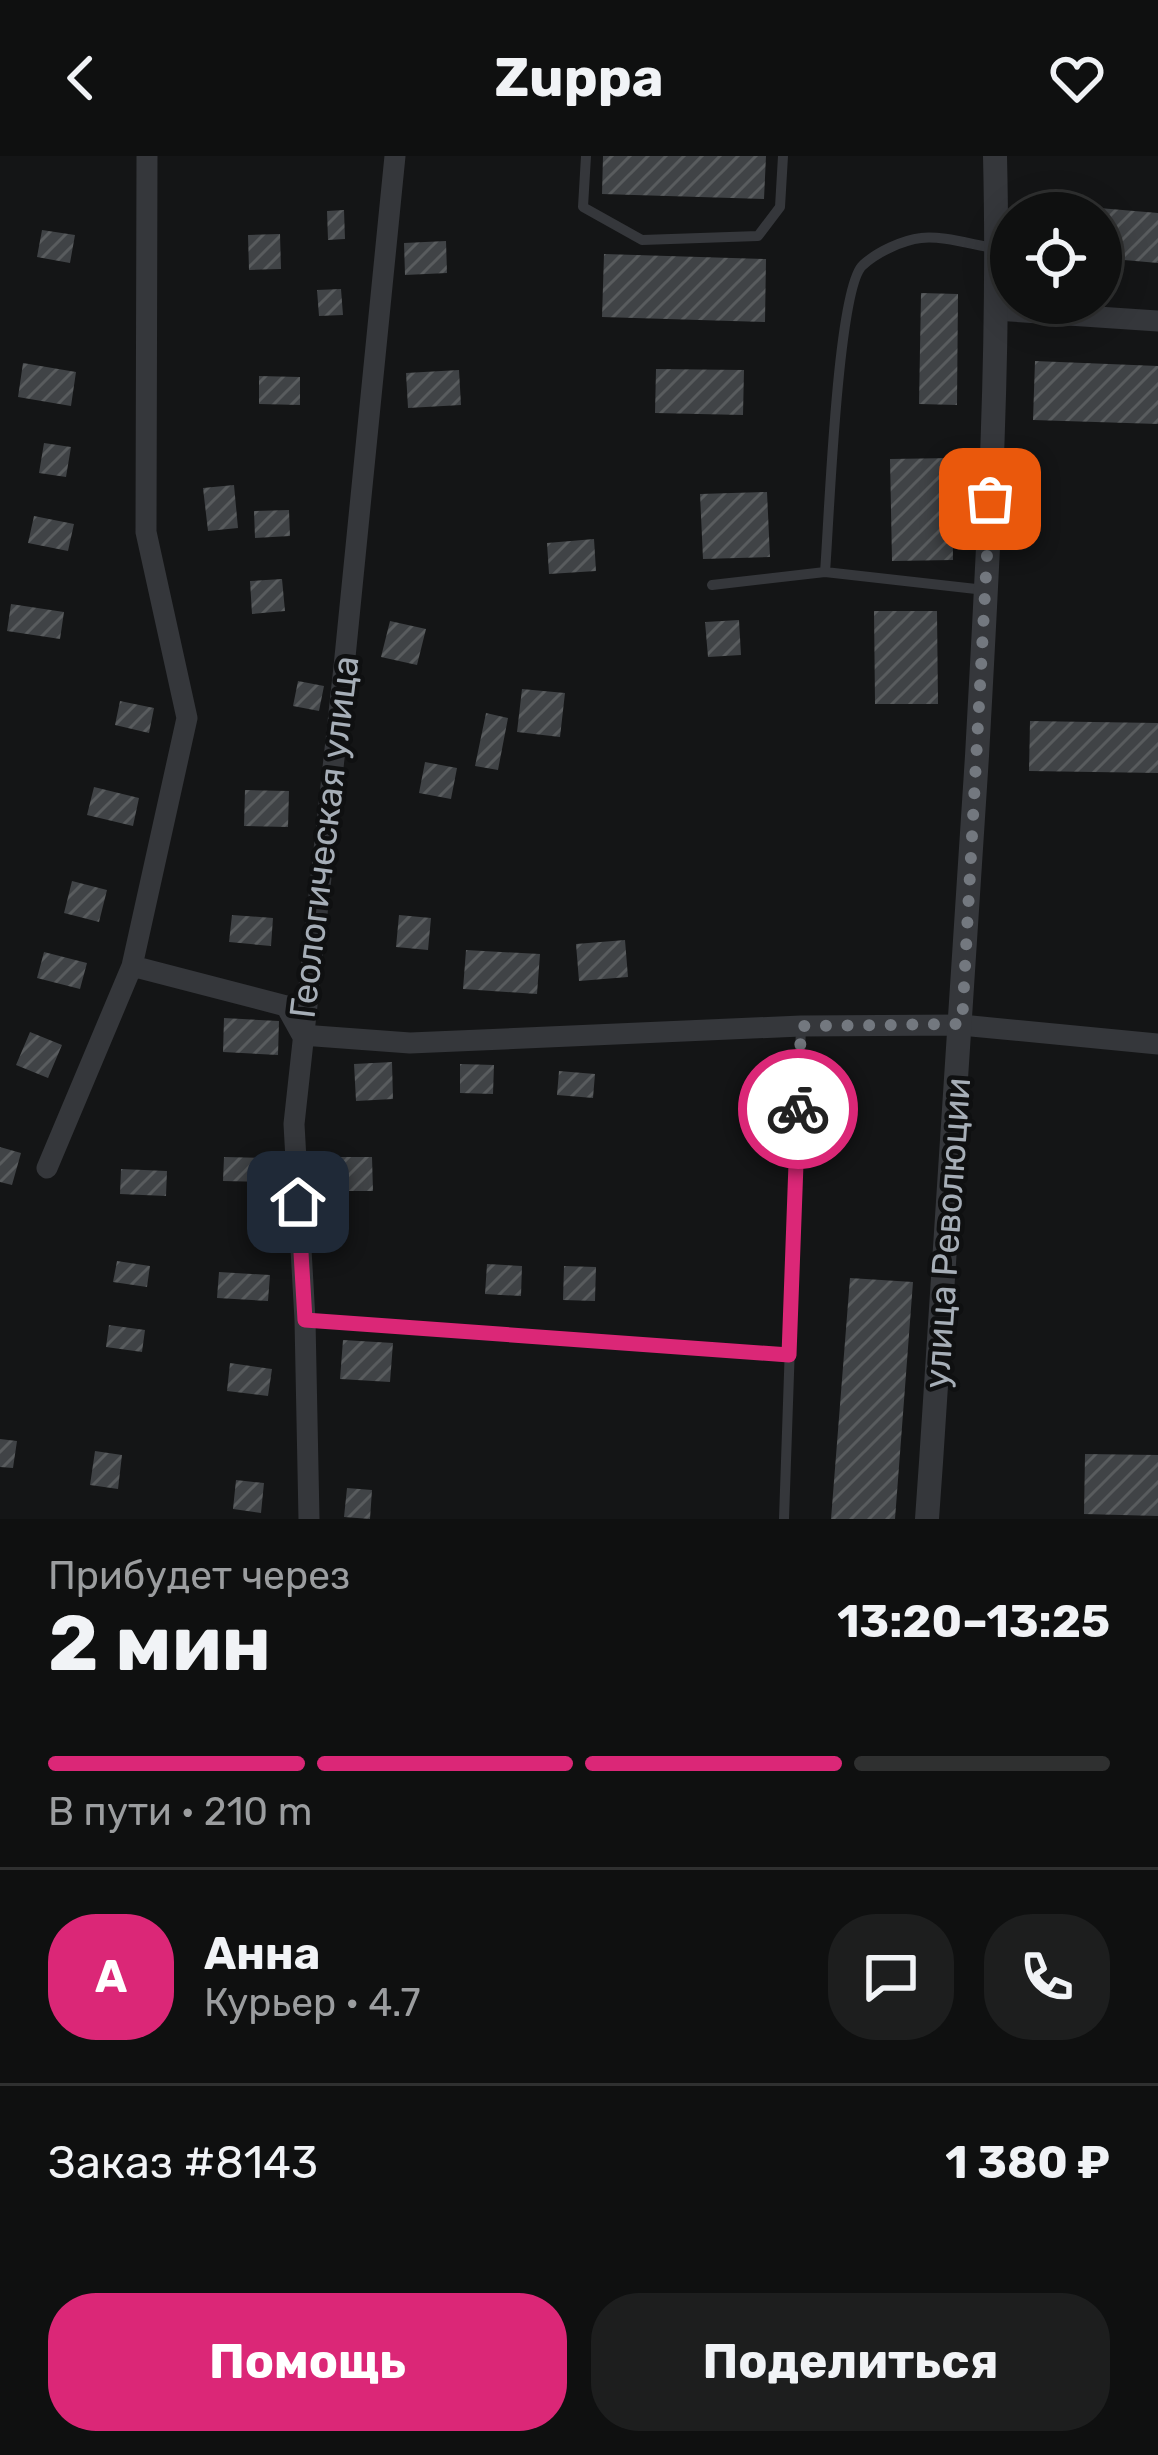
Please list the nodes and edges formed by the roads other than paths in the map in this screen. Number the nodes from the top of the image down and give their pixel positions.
1 (147, 156) edge
2 (395, 156) edge
3 (586, 156) edge
4 (784, 156) edge
5 (994, 156) edge
6 (995, 192) edge
7 (990, 248) edge
8 (1122, 319) edge
9 (1158, 321) edge
10 (995, 324) edge
11 (825, 572) junction
12 (712, 585) dead end
13 (986, 590) junction
14 (132, 965) junction
15 (962, 1024) junction
16 (801, 1026) junction
17 (302, 1035) junction
18 (1158, 1044) edge
19 (47, 1168) dead end
20 (305, 1320) junction
21 (789, 1355) junction
22 (309, 1519) edge
23 (784, 1519) edge
24 (927, 1519) edge

1 - 14 street
2 - 17 street, Геологическая улица
3 - 4 lane
5 - 6 street, улица Революции
7 - 11 lane
8 - 9 street
10 - 13 street, улица Революции
11 - 12 lane
11 - 13 lane
13 - 15 street, улица Революции
14 - 17 street
14 - 19 street
15 - 16 street
15 - 18 street
15 - 24 street, улица Революции
16 - 17 street
16 - 21 lane
17 - 20 street, Геологическая улица
20 - 21 lane
20 - 22 street, Геологическая улица
21 - 23 lane

